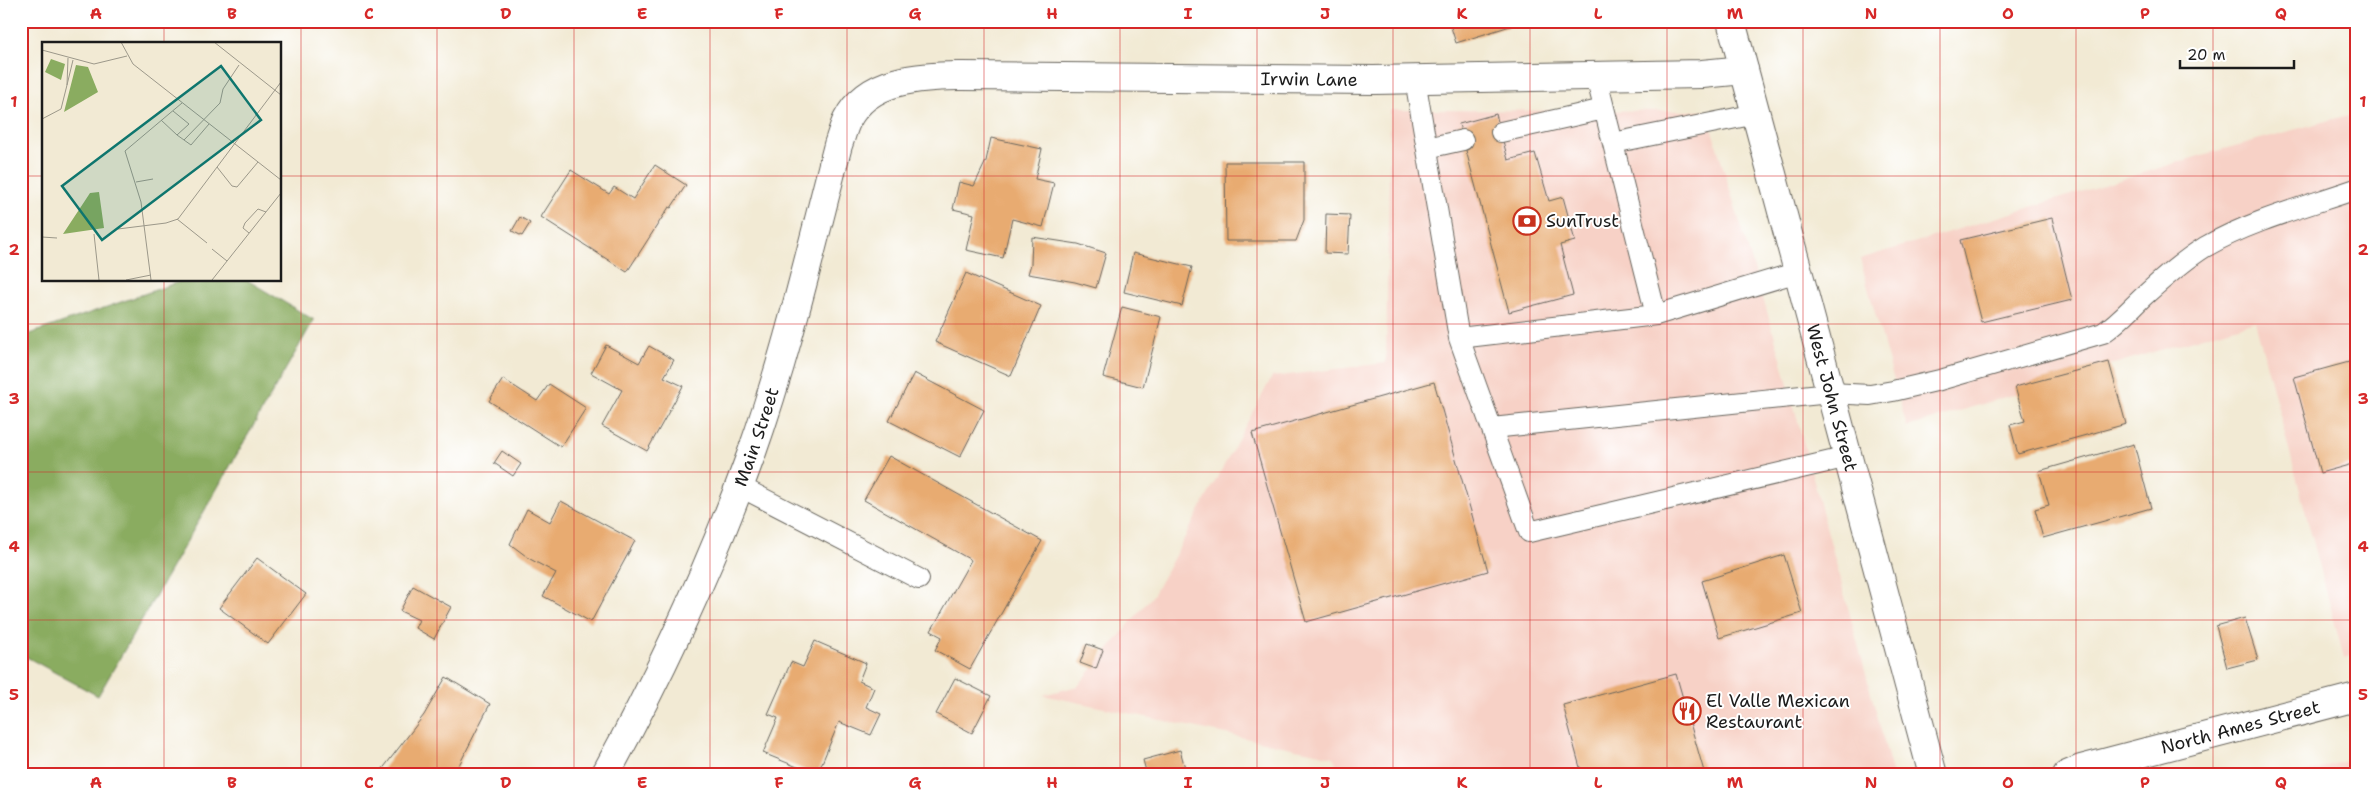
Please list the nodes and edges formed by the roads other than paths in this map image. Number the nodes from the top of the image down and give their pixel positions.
1 (1731, 21) edge
2 (1744, 70) junction
3 (1596, 76) junction
4 (1415, 79) junction
5 (876, 90) joint
6 (1604, 110) junction
7 (1756, 114) junction
8 (1501, 132) dead end
9 (1463, 140) dead end
10 (1613, 143) junction
11 (1427, 148) junction
12 (2356, 189) edge
13 (1798, 272) junction
14 (1656, 316) junction
15 (1459, 338) junction
16 (1830, 393) junction
17 (1492, 428) junction
18 (1848, 457) junction
19 (739, 486) junction
20 (919, 579) dead end
21 (2356, 697) edge
22 (605, 775) edge
23 (1933, 775) edge
24 (2067, 775) edge

1 - 2 street, West John Street
2 - 3 street, Irwin Lane
2 - 7 street, West John Street
3 - 4 street, Irwin Lane
3 - 6 lane
4 - 5 street, Irwin Lane
4 - 11 lane
5 - 19 street, Main Street
6 - 8 lane
6 - 10 lane
7 - 10 lane
7 - 13 street, West John Street
9 - 11 lane
10 - 14 lane
11 - 15 lane
12 - 16 lane
13 - 14 lane
13 - 16 street, West John Street
14 - 15 lane
15 - 17 lane
16 - 17 lane
16 - 18 street, West John Street
17 - 18 lane
18 - 23 street, West John Street
19 - 20 lane
19 - 22 street, Main Street
21 - 24 street, North Ames Street

